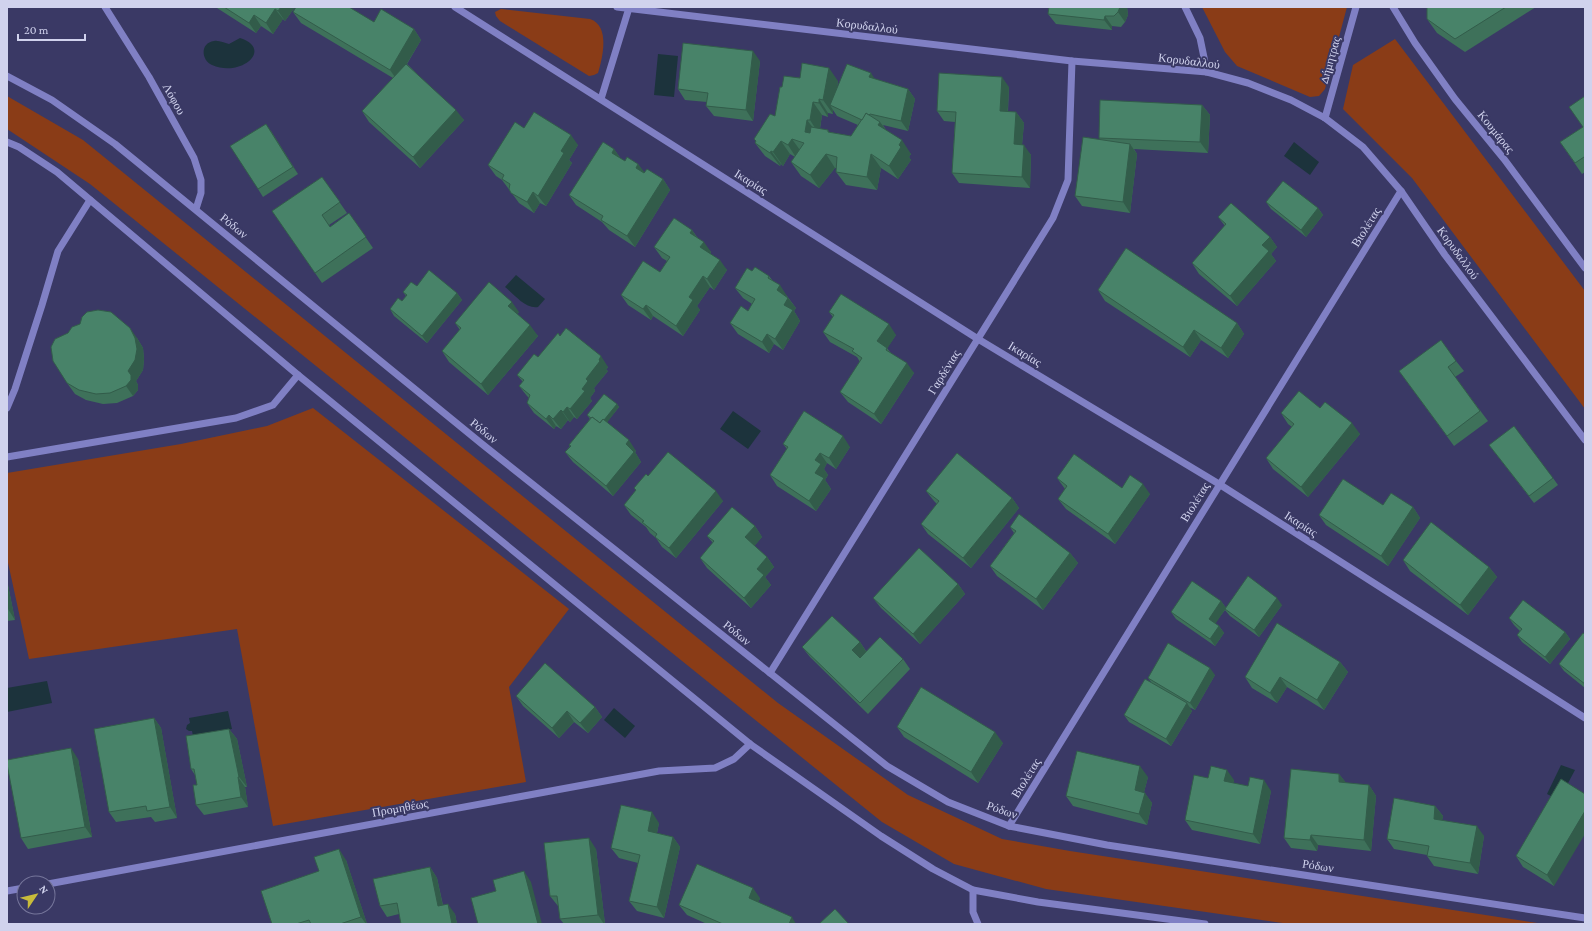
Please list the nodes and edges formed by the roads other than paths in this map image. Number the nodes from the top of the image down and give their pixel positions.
1 (105, 7) edge
2 (455, 7) edge
3 (471, 7) edge
4 (617, 7) edge
5 (1185, 7) edge
6 (1356, 7) edge
7 (1393, 7) edge
8 (629, 8) junction
9 (464, 13) junction
10 (1072, 61) junction
11 (1207, 72) junction
12 (7, 76) edge
13 (601, 100) junction
14 (1325, 118) junction
15 (7, 142) edge
16 (1401, 191) junction
17 (90, 200) junction
18 (196, 209) junction
19 (1585, 268) edge
20 (978, 339) junction
21 (298, 375) junction
22 (7, 408) edge
23 (1585, 440) edge
24 (7, 457) edge
25 (1219, 484) junction
26 (770, 673) junction
27 (1585, 718) edge
28 (750, 744) junction
29 (1009, 826) junction
30 (56, 883) edge
31 (972, 890) junction
32 (1585, 918) edge
33 (978, 924) edge
34 (1205, 924) edge

1 - 18 street, Λόφου
2 - 9 street, Ικαρίας
3 - 9 street
4 - 8 street, Κορυδαλλού
5 - 11 street
6 - 14 street, Δήμητρας
7 - 19 street, Κουμάρας
8 - 10 street, Κορυδαλλού
8 - 13 street
9 - 13 street, Ικαρίας
10 - 11 street, Κορυδαλλού
10 - 20 street, Γαρδένιας
11 - 14 street, Κορυδαλλού
12 - 18 street, Ρόδων
13 - 20 street, Ικαρίας
14 - 16 street, Κορυδαλλού
15 - 17 street
16 - 23 street, Κορυδαλλού
16 - 25 street, Βιολέτας
17 - 21 street
17 - 22 street
18 - 26 street, Ρόδων
20 - 25 street, Ικαρίας
20 - 26 street, Γαρδένιας
21 - 24 street
21 - 28 street
25 - 27 street, Ικαρίας
25 - 29 street, Βιολέτας
26 - 29 street, Ρόδων
28 - 30 street, Προμηθέως
28 - 31 street
29 - 32 street, Ρόδων
31 - 33 street
31 - 34 street

